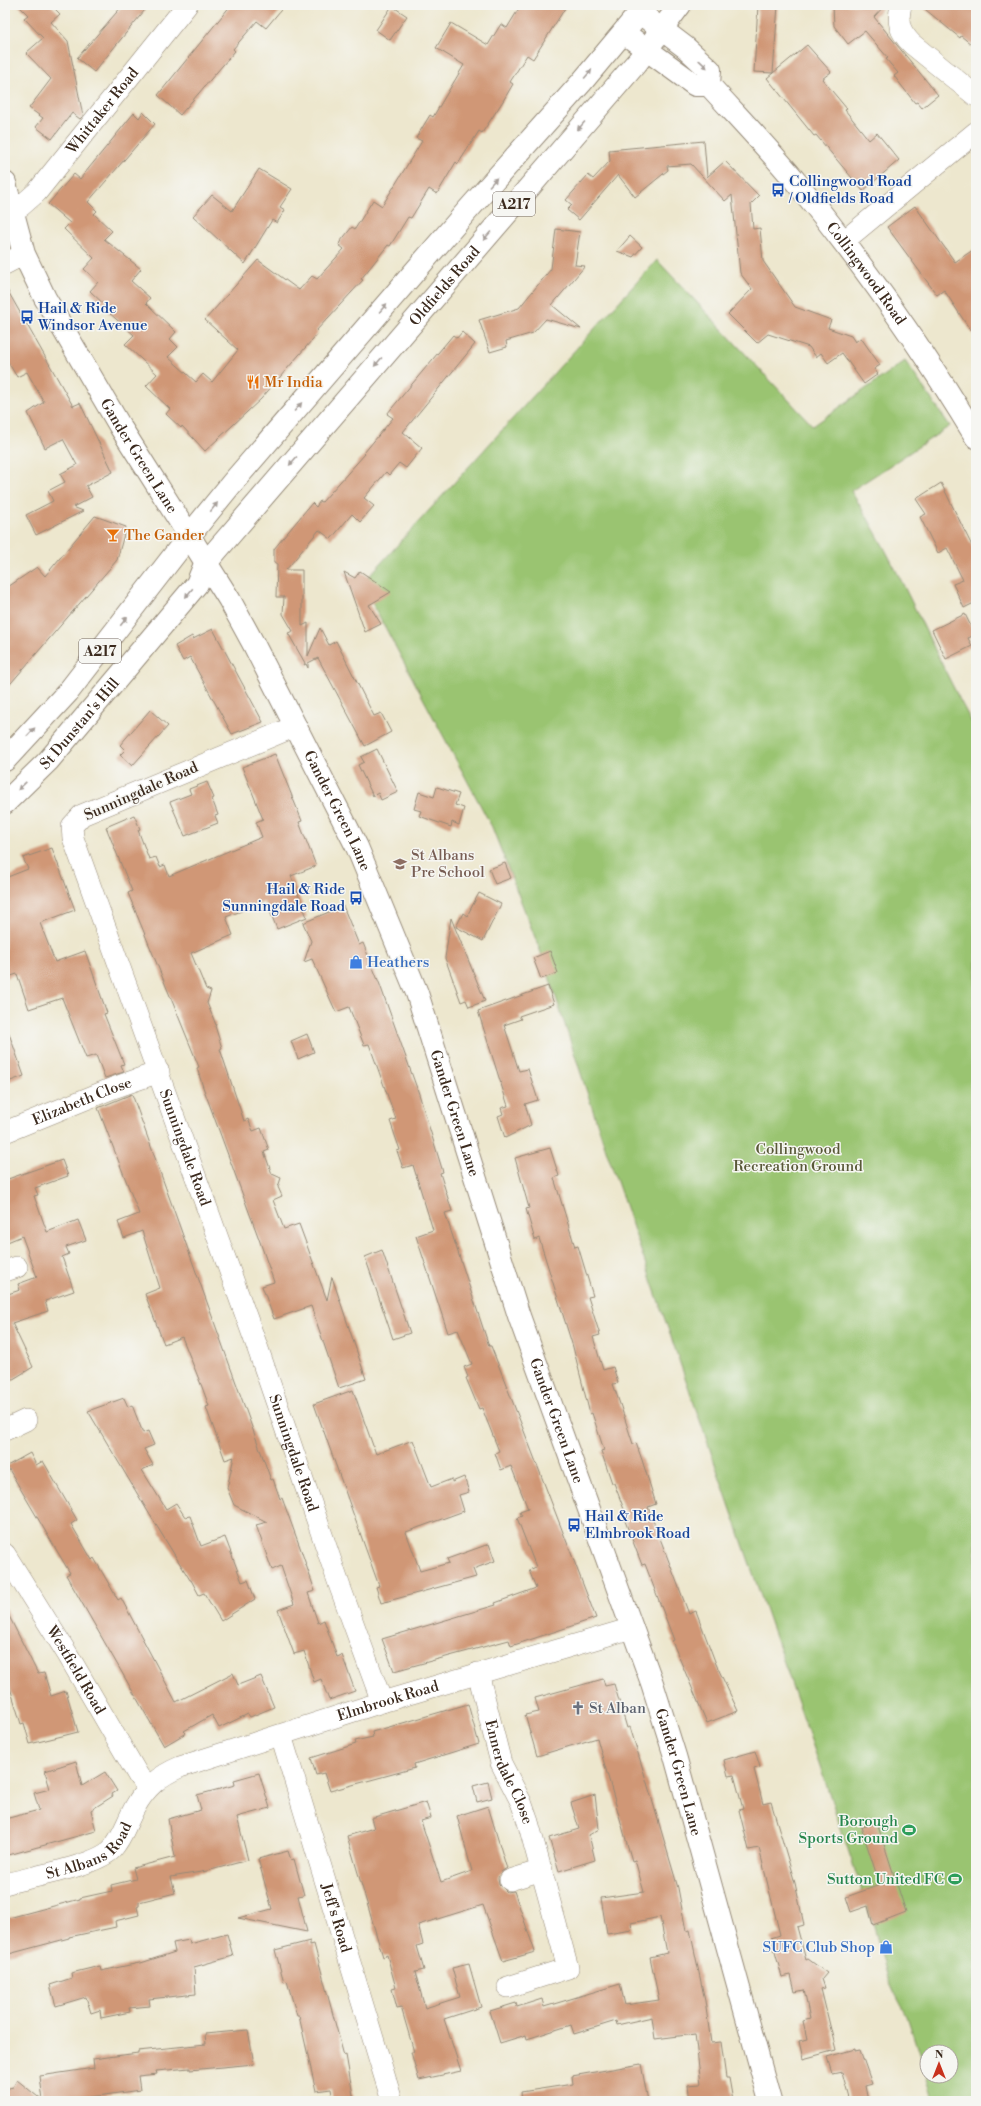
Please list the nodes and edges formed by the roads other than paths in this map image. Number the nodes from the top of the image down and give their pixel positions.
1 (187, 5) edge
2 (680, 5) edge
3 (901, 5) edge
4 (643, 9) edge
5 (663, 29) junction
6 (624, 33) junction
7 (648, 49) junction
8 (709, 85) junction
9 (976, 96) edge
10 (976, 132) edge
11 (5, 183) edge
12 (11, 209) junction
13 (844, 241) junction
14 (14, 259) edge
15 (976, 437) edge
16 (189, 536) junction
17 (206, 564) junction
18 (296, 726) junction
19 (5, 760) edge
20 (5, 803) edge
21 (159, 1072) junction
22 (5, 1132) edge
23 (26, 1420) dead end
24 (5, 1430) edge
25 (5, 1554) edge
26 (632, 1628) junction
27 (478, 1673) junction
28 (382, 1702) junction
29 (281, 1735) junction
30 (148, 1786) junction
31 (542, 1870) junction
32 (510, 1880) dead end
33 (5, 1884) edge
34 (508, 1987) dead end
35 (392, 2101) edge
36 (770, 2101) edge

1 - 12 street, Whittaker Road
2 - 5 main road, Oldfields Road / A217
3 - 9 street
4 - 5 main road
4 - 6 main road, A217
5 - 7 main road, Oldfields Road / A217
5 -> 8 main road
6 - 7 main road
16 -> 6 main road, A217
7 - 8 main road
7 -> 17 main road, Oldfields Road / A217
8 - 13 main road, Collingwood Road
10 - 13 street
11 - 12 main road, Gander Green Lane
12 - 14 main road, Gander Green Lane
13 - 15 main road, Collingwood Road
14 - 16 main road, Gander Green Lane
16 - 17 main road, Gander Green Lane
19 -> 16 main road, St Dunstan's Hill / A217
17 - 18 main road, Gander Green Lane
17 -> 20 main road, St Dunstan's Hill / A217
18 - 21 street, Sunningdale Road
18 - 26 main road, Gander Green Lane
21 - 22 street, Elizabeth Close
21 - 28 street, Sunningdale Road
23 - 24 street
25 - 30 street, Westfield Road
26 - 27 street, Elmbrook Road
26 - 36 main road, Gander Green Lane
27 - 28 street, Elmbrook Road
27 - 31 street, Ennerdale Close
28 - 29 street, Elmbrook Road
29 - 30 street, Elmbrook Road
29 - 35 street, Jeff's Road
30 - 33 street, St Albans Road
31 - 32 street
31 - 34 street, Ennerdale Close

